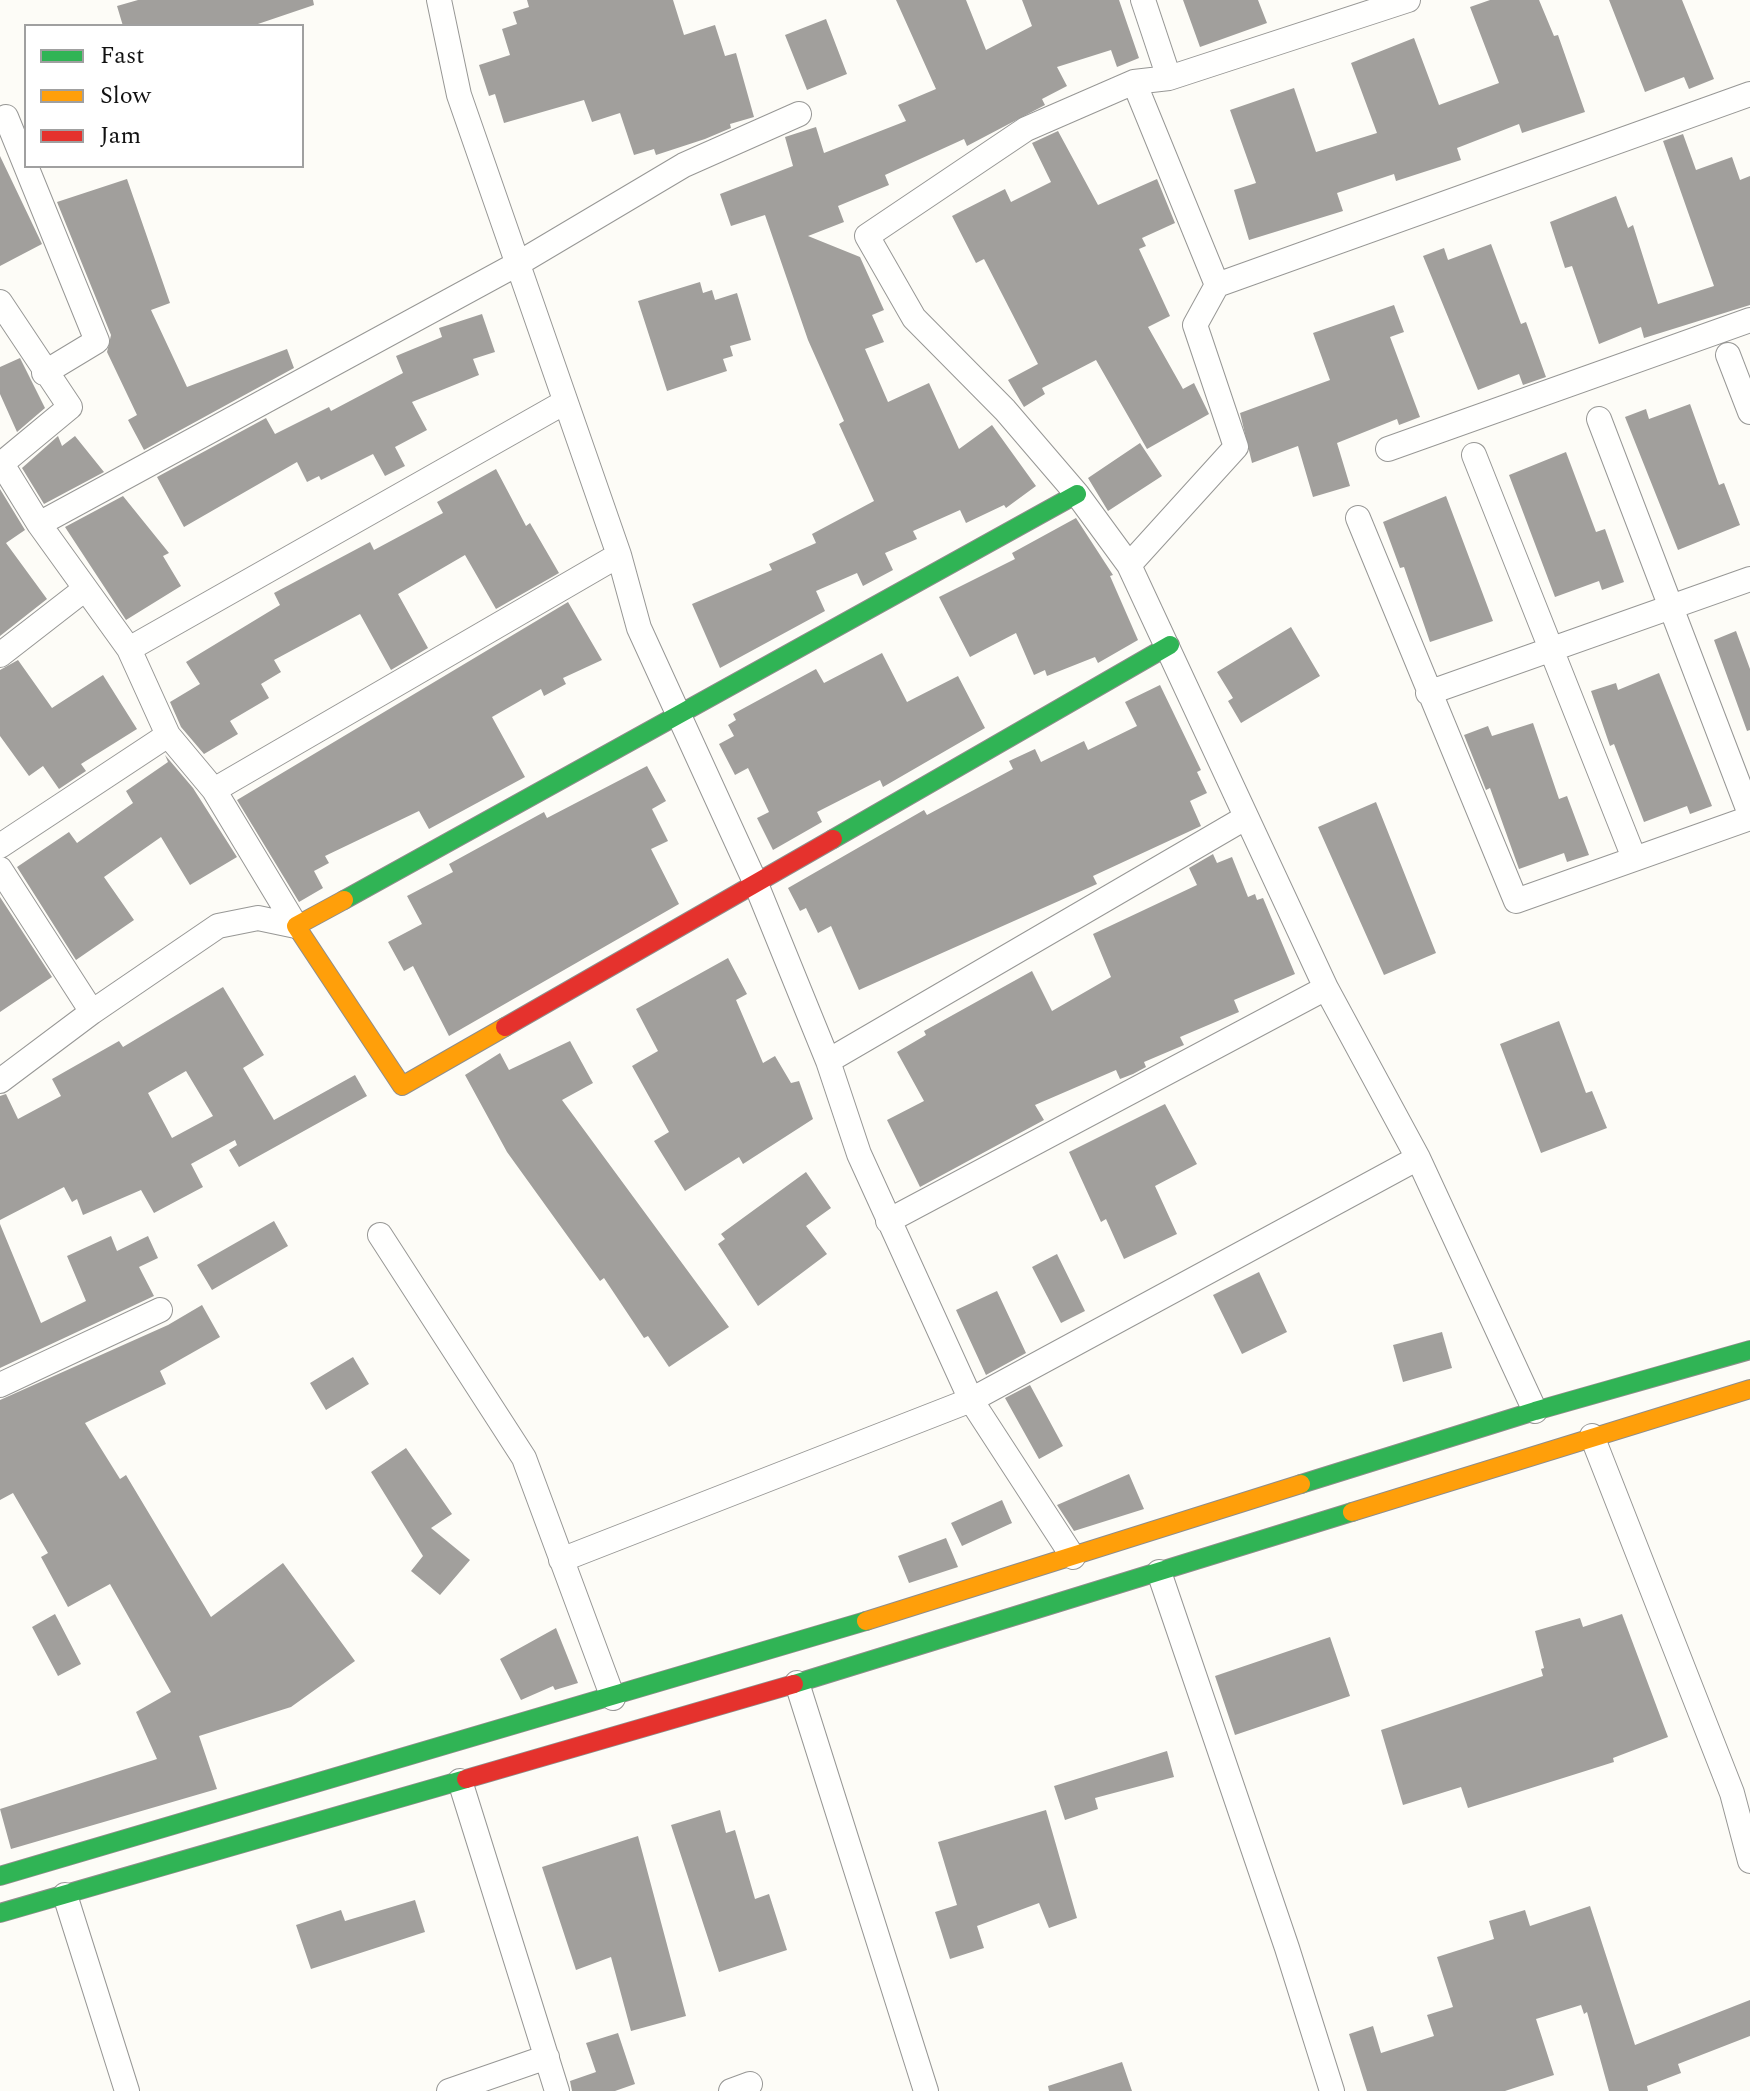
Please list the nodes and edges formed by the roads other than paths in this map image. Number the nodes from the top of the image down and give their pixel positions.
1 (439, 0) edge
2 (1143, 0) edge
3 (1408, 0) edge
4 (1169, 78) junction
5 (1134, 82) junction
6 (1750, 94) edge
7 (799, 114) dead end
8 (0, 120) edge
9 (24, 161) edge
10 (27, 168) edge
11 (519, 263) junction
12 (1217, 285) junction
13 (0, 302) edge
14 (1750, 320) edge
15 (1728, 355) dead end
16 (44, 373) junction
17 (565, 402) junction
18 (1750, 412) edge
19 (1599, 419) dead end
20 (1388, 449) dead end
21 (1474, 455) dead end
22 (1, 464) edge
23 (1077, 494) junction
24 (1358, 518) dead end
25 (39, 524) junction
26 (619, 555) junction
27 (1129, 565) junction
28 (1750, 579) edge
29 (85, 589) junction
30 (1671, 607) junction
31 (1170, 645) junction
32 (1552, 648) junction
33 (129, 649) junction
34 (0, 655) edge
35 (1428, 693) junction
36 (677, 713) junction
37 (168, 735) junction
38 (214, 790) junction
39 (1750, 816) edge
40 (1245, 818) junction
41 (0, 846) edge
42 (1634, 858) junction
43 (0, 869) edge
44 (756, 884) junction
45 (296, 926) junction
46 (1326, 988) junction
47 (92, 1012) junction
48 (828, 1061) junction
49 (0, 1081) edge
50 (1418, 1158) junction
51 (888, 1221) junction
52 (380, 1235) dead end
53 (160, 1310) dead end
54 (1750, 1350) edge
55 (0, 1385) edge
56 (1750, 1389) edge
57 (971, 1400) junction
58 (1535, 1411) junction
59 (1592, 1436) junction
60 (1073, 1557) junction
61 (561, 1560) junction
62 (1159, 1572) junction
63 (797, 1683) junction
64 (613, 1698) junction
65 (460, 1781) junction
66 (1741, 1791) edge
67 (1750, 1861) edge
68 (4, 1867) edge
69 (65, 1895) junction
70 (0, 1913) edge
71 (547, 2057) junction
72 (127, 2091) edge
73 (449, 2091) edge
74 (557, 2091) edge
75 (926, 2091) edge
76 (1332, 2091) edge

1 - 11 street
2 - 4 street
3 - 4 street
4 - 5 street
5 - 12 street
5 - 23 street
6 - 12 street
7 - 11 street
8 - 9 street
10 - 16 street
11 - 17 street
11 - 25 street
12 - 27 street
13 - 16 street
14 - 20 street
15 - 18 street
16 - 22 street
17 - 26 street
17 - 33 street
19 - 30 street
21 - 32 street
22 - 25 street
23 - 27 street
23 - 36 main road
24 - 35 street
25 - 29 street
26 - 36 street
26 - 38 street
27 - 31 street
28 - 30 street
29 - 33 street
29 - 34 street
30 - 32 street
30 - 39 street
31 - 40 street
31 - 44 main road
32 - 35 street
32 - 42 street
33 - 37 street
35 - 42 street
36 - 44 street
36 - 45 main road
37 - 38 street
37 - 41 street
38 - 45 street
39 - 42 street
40 - 46 street
40 - 48 street
43 - 47 street
44 - 45 main road
44 - 48 street
45 - 47 street
46 - 50 street
46 - 51 street
47 - 49 street
48 - 51 street
50 - 57 street
50 - 58 street
51 - 57 street
52 - 61 street
53 - 55 street
54 - 58 main road
56 - 59 main road
57 - 60 street
57 - 61 street
58 - 60 main road
59 - 62 main road
59 - 66 street
60 - 64 main road
61 - 64 street
62 - 63 main road
62 - 76 street
63 - 65 main road
63 - 75 street
64 - 68 main road
65 - 69 main road
65 - 71 street
66 - 67 street
69 - 70 main road
69 - 72 street
71 - 73 street
71 - 74 street

